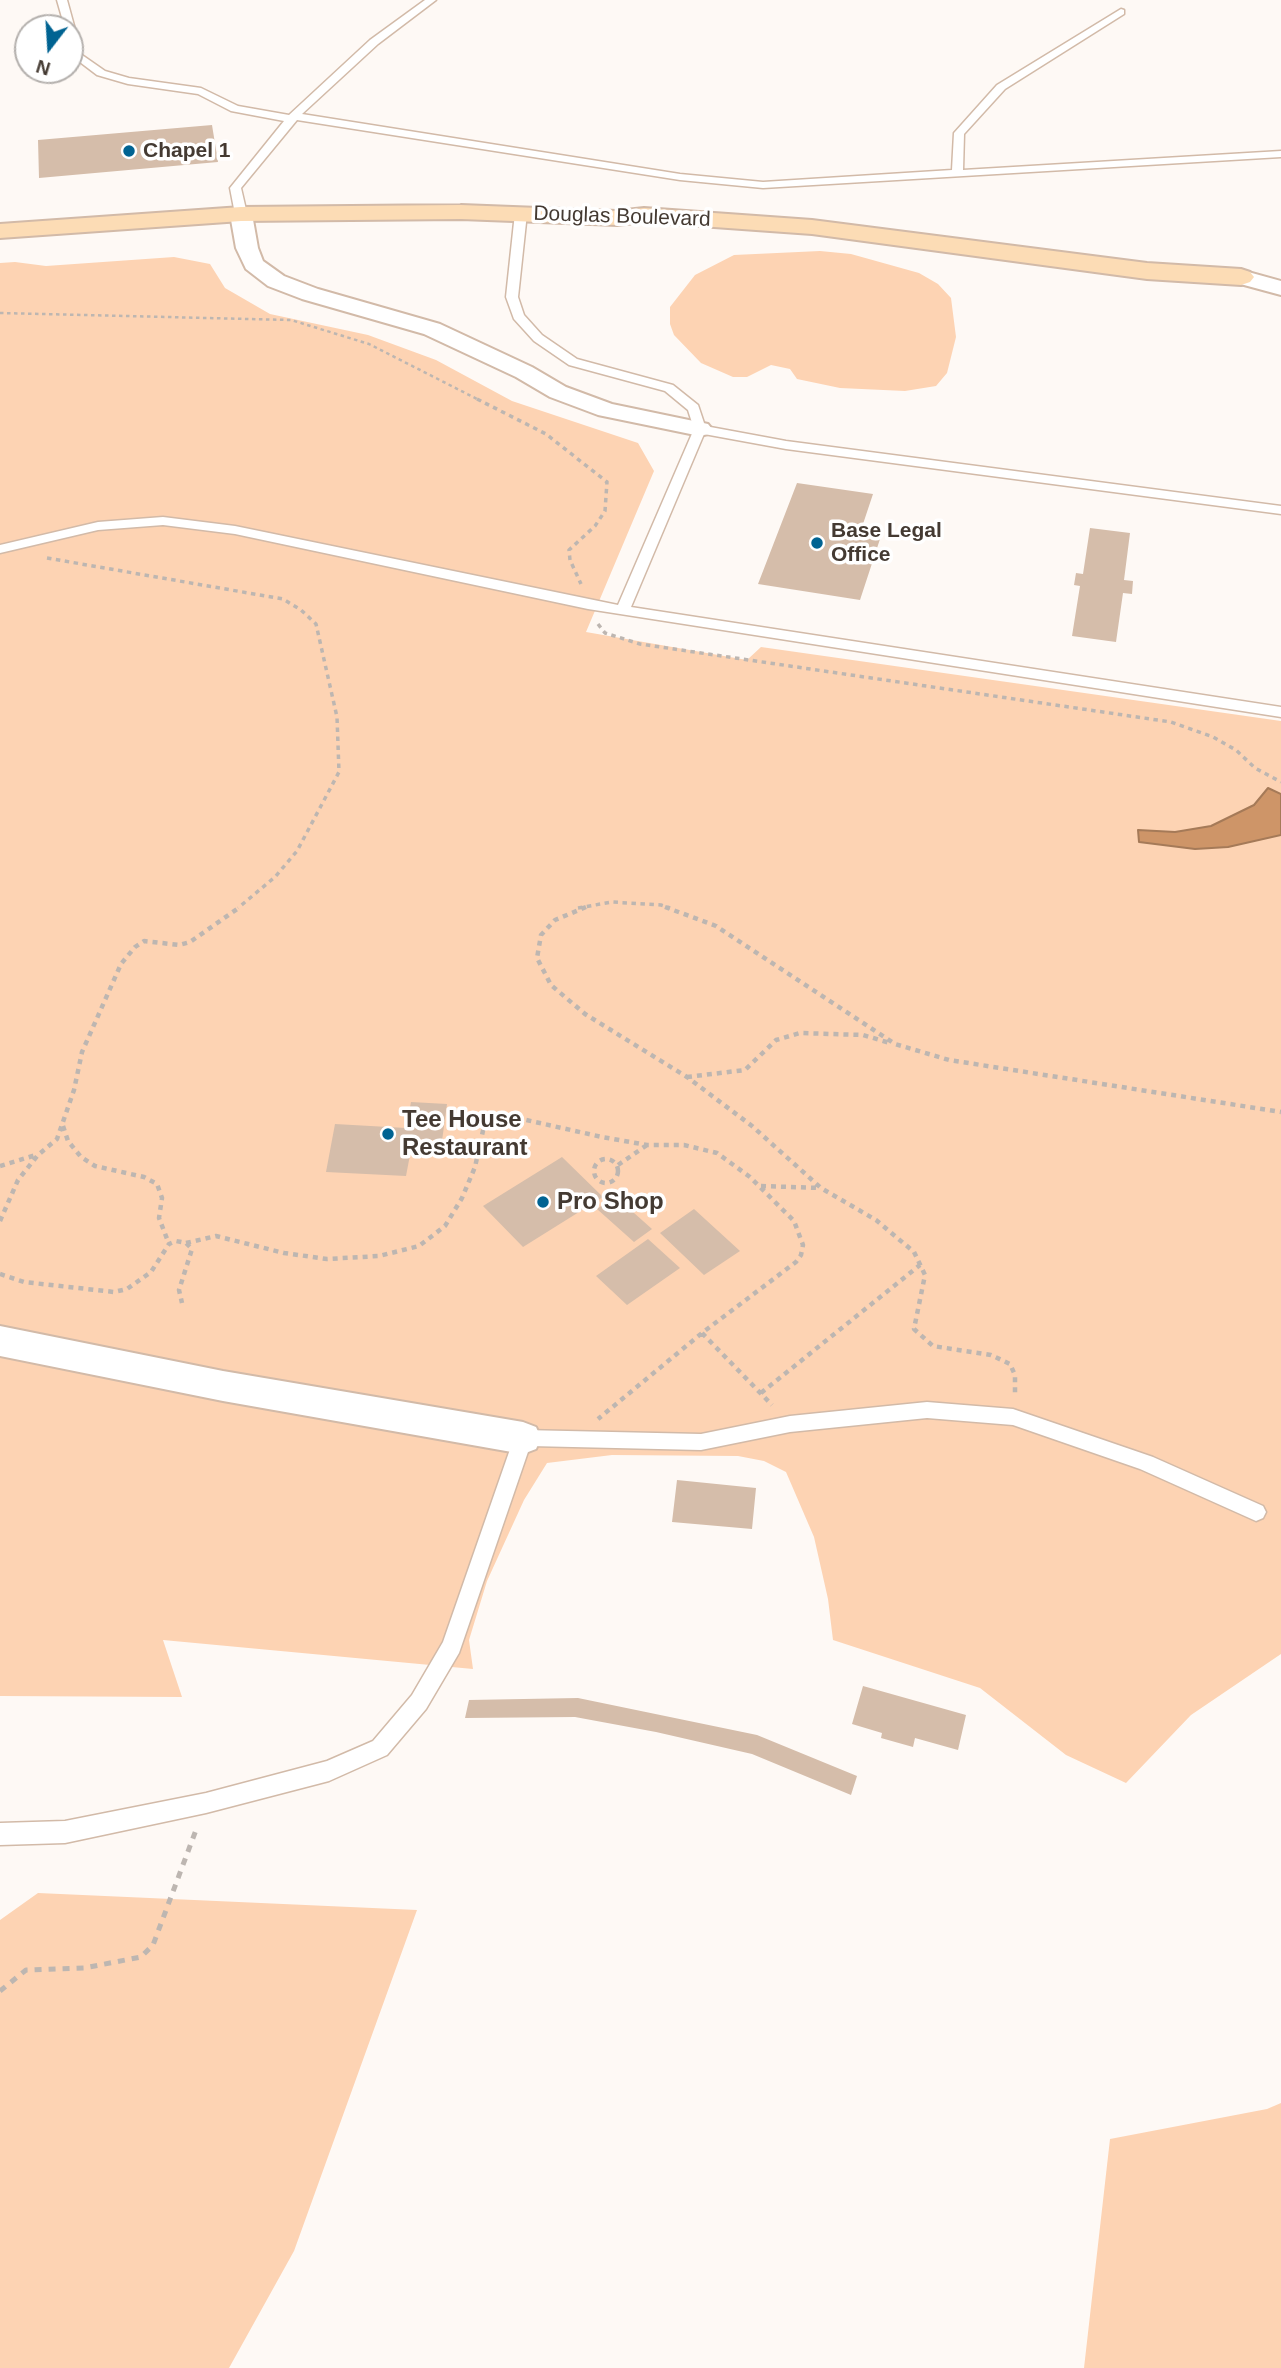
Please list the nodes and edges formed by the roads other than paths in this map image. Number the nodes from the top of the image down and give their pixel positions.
1 (431, 0) edge
2 (1121, 12) dead end
3 (84, 61) edge
4 (293, 118) junction
5 (1281, 154) edge
6 (957, 172) junction
7 (521, 213) junction
8 (241, 214) junction
9 (0, 231) edge
10 (1281, 275) edge
11 (1241, 277) junction
12 (1281, 288) edge
13 (700, 429) junction
14 (1281, 510) edge
15 (0, 549) edge
16 (623, 611) junction
17 (1281, 712) edge
18 (0, 1341) edge
19 (523, 1438) junction
20 (1256, 1512) dead end
21 (0, 1834) edge

1 - 4 lane
2 - 6 lane
3 - 4 lane
4 - 6 lane
4 - 8 lane
5 - 6 lane
7 - 8 street, Douglas Boulevard
7 - 11 street, Douglas Boulevard
7 - 13 lane
8 - 9 street, Douglas Boulevard
8 - 13 street
10 - 11 street
11 - 12 street
13 - 14 lane
13 - 16 lane
15 - 16 lane
16 - 17 lane
18 - 19 street
19 - 20 lane
19 - 21 lane

